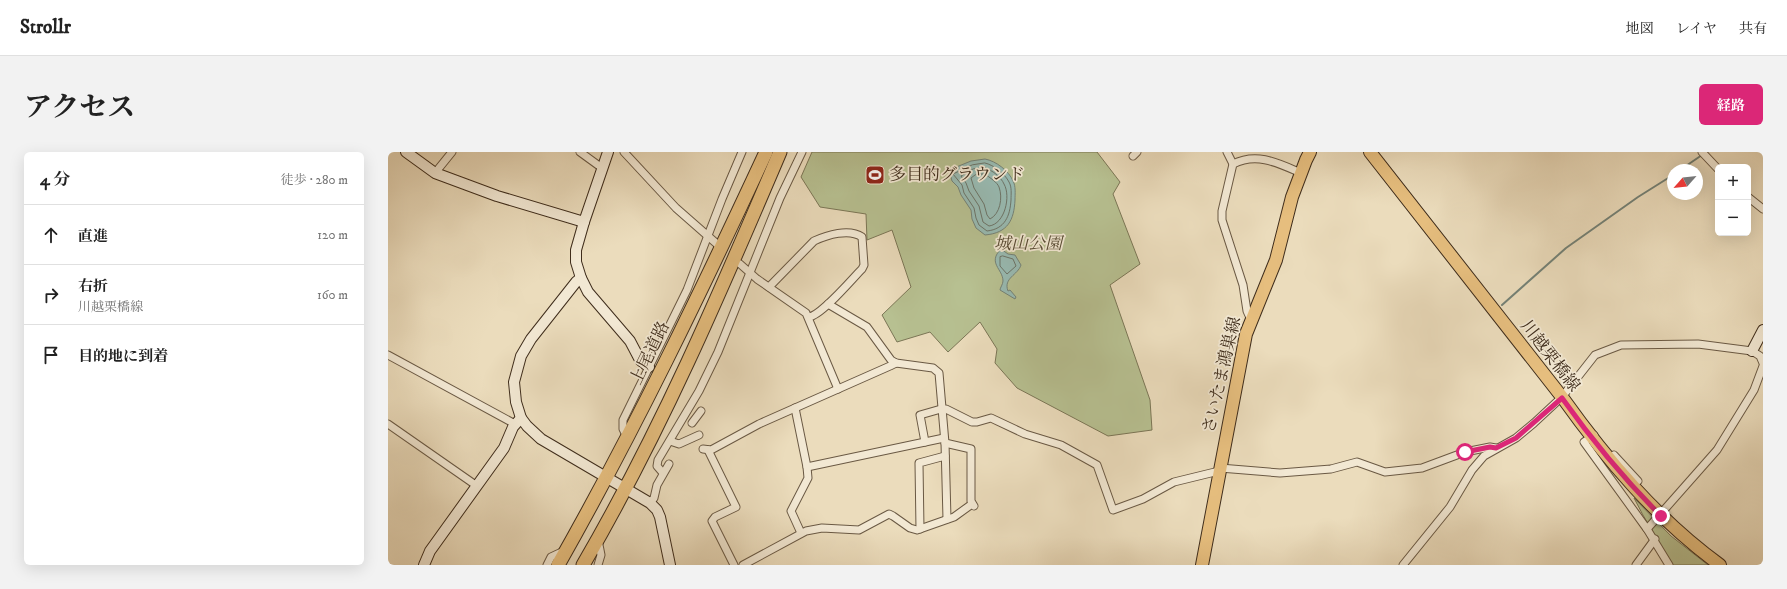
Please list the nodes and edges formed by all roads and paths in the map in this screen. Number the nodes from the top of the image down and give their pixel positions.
1 (406, 152) edge
2 (452, 152) edge
3 (580, 152) edge
4 (608, 152) edge
5 (624, 152) edge
6 (742, 152) edge
7 (766, 152) edge
8 (780, 152) edge
9 (802, 152) edge
10 (1227, 152) edge
11 (1310, 152) edge
12 (1370, 152) edge
13 (1702, 152) edge
14 (1233, 164) junction
15 (1715, 166) edge
16 (602, 168) junction
17 (435, 173) junction
18 (1301, 173) junction
19 (1751, 200) edge
20 (1763, 209) edge
21 (584, 222) junction
22 (708, 237) junction
23 (717, 244) dead end
24 (740, 264) dead end
25 (751, 273) junction
26 (581, 278) junction
27 (769, 287) junction
28 (828, 304) junction
29 (809, 317) junction
30 (1251, 320) junction
31 (1763, 330) edge
32 (1752, 351) junction
33 (388, 355) edge
34 (896, 362) junction
35 (1763, 365) edge
36 (649, 367) junction
37 (838, 389) junction
38 (1562, 398) junction
39 (795, 408) junction
40 (941, 409) junction
41 (701, 411) dead end
42 (518, 421) junction
43 (692, 423) dead end
44 (388, 424) edge
45 (699, 434) dead end
46 (1590, 437) junction
47 (628, 439) junction
48 (670, 441) junction
49 (944, 441) junction
50 (925, 442) junction
51 (1496, 448) junction
52 (945, 456) junction
53 (669, 464) dead end
54 (807, 467) junction
55 (1220, 470) junction
56 (664, 473) junction
57 (607, 477) junction
58 (1638, 481) dead end
59 (477, 486) junction
60 (625, 488) junction
61 (650, 503) junction
62 (1664, 510) dead end
63 (947, 519) junction
64 (1656, 519) dead end
65 (920, 528) junction
66 (1647, 529) junction
67 (801, 533) junction
68 (1655, 539) junction
69 (598, 540) junction
70 (566, 550) junction
71 (424, 565) edge
72 (547, 565) edge
73 (558, 565) edge
74 (583, 565) edge
75 (598, 565) edge
76 (670, 565) edge
77 (734, 565) edge
78 (743, 565) edge
79 (1202, 565) edge
80 (1403, 565) edge
81 (1636, 565) edge
82 (1669, 565) edge
83 (1720, 565) edge

1 - 17 street
2 - 17 street
3 - 16 street
4 - 16 street
5 - 22 street
6 - 22 street
7 - 47 highway, 上尾道路
8 - 60 highway
9 - 25 street
10 - 14 street
11 - 18 main road, さいたま鴻巣線
12 - 38 main road, 川越栗橋線
13 - 15 street
14 - 18 street
14 - 30 street
16 - 21 street
17 - 21 street
18 - 30 main road, さいたま鴻巣線
19 - 20 street
21 - 26 street
22 - 23 street
22 - 36 street
24 - 25 street
25 - 27 street
25 - 48 street
26 - 36 street
26 - 42 street
27 - 28 street
27 - 29 street
28 - 29 street
28 - 34 street
29 - 37 street
30 - 55 main road, さいたま鴻巣線
31 - 32 street
32 - 35 street
32 - 38 street
33 - 42 street
34 - 37 street
34 - 40 street
35 - 62 street
36 - 47 street
37 - 39 street
38 - 46 main road, 川越栗橋線
38 - 51 street
39 - 54 street
39 - 77 street
40 - 49 street
40 - 50 street
40 - 55 street
41 - 43 street
42 - 57 street
42 - 59 street
44 - 59 street
45 - 48 street
46 - 58 street
46 - 66 street
46 - 83 main road, 川越栗橋線
47 - 57 highway, 上尾道路
48 - 56 street
49 - 50 street
49 - 52 street
49 - 63 street
50 - 54 street
51 - 55 street
51 - 80 street
52 - 63 street
52 - 65 street
53 - 56 street
54 - 67 street
55 - 79 main road, さいたま鴻巣線
56 - 61 street
57 - 60 street
57 - 70 highway, 上尾道路
59 - 71 street
60 - 61 street
60 - 69 highway
61 - 76 street
63 - 65 street
64 - 66 street
65 - 67 street
66 - 68 street
67 - 78 street
68 - 81 street
68 - 82 street
69 - 74 highway
69 - 75 street
70 - 72 street
70 - 73 highway, 上尾道路

